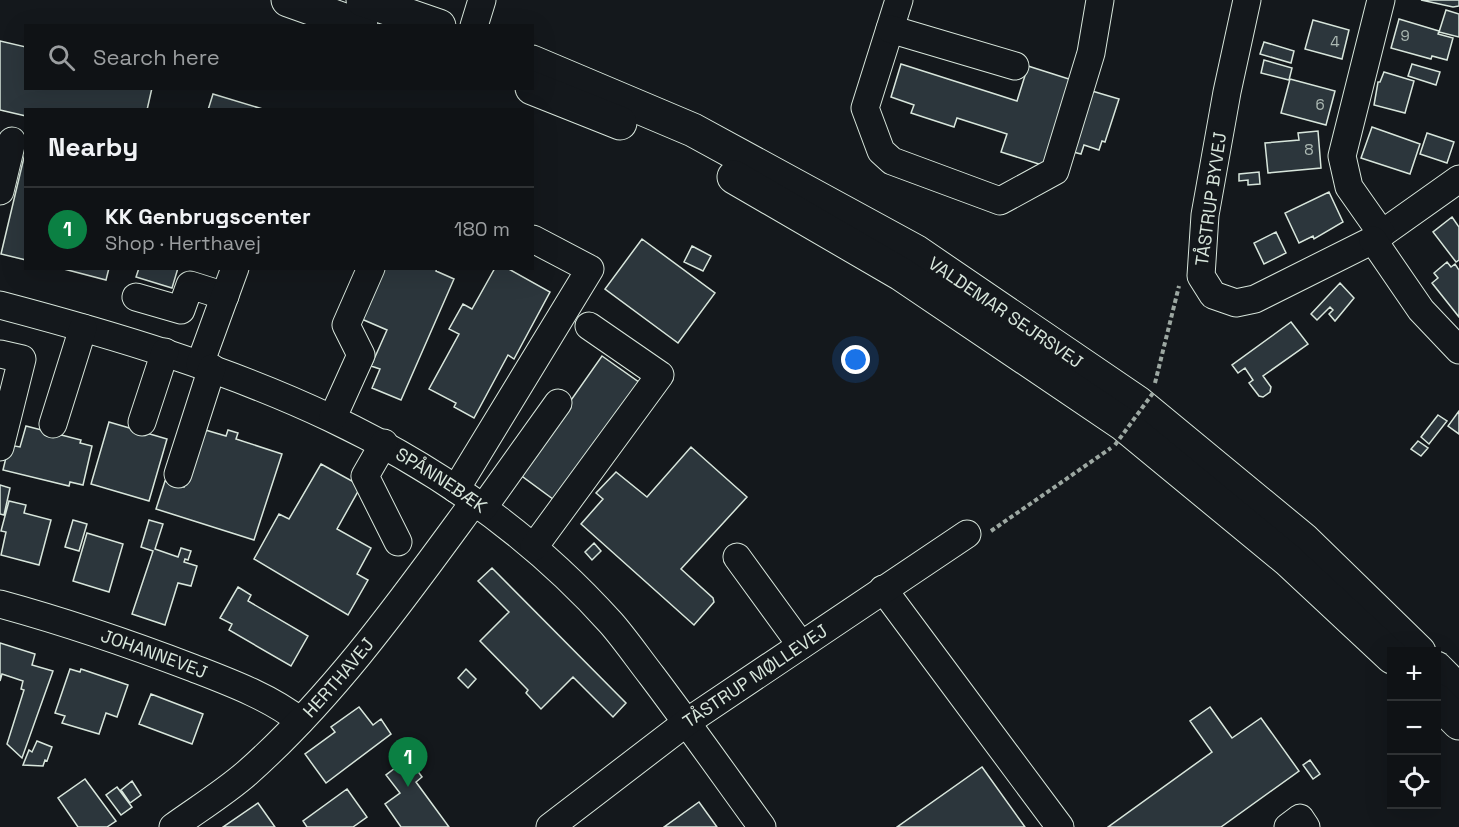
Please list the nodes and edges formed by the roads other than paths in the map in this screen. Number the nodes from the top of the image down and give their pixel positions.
1 (288, 0) edge
2 (363, 0) edge
3 (482, 0) edge
4 (899, 0) edge
5 (1100, 0) edge
6 (1247, 0) edge
7 (1381, 0) edge
8 (355, 24) edge
9 (433, 24) edge
10 (475, 24) edge
11 (890, 29) junction
12 (534, 63) edge
13 (1015, 66) dead end
14 (534, 89) edge
15 (12, 141) dead end
16 (1459, 179) edge
17 (0, 191) edge
18 (1378, 237) junction
19 (534, 240) edge
20 (233, 270) edge
21 (370, 270) edge
22 (225, 296) junction
23 (136, 297) dead end
24 (1, 307) edge
25 (590, 326) dead end
26 (83, 328) junction
27 (1459, 350) edge
28 (165, 352) junction
29 (0, 354) edge
30 (206, 366) junction
31 (558, 403) dead end
32 (333, 417) junction
33 (142, 422) dead end
34 (53, 424) dead end
35 (384, 443) junction
36 (0, 447) edge
37 (178, 474) dead end
38 (471, 499) junction
39 (967, 534) road end
40 (398, 542) dead end
41 (534, 547) junction
42 (737, 557) dead end
43 (883, 589) junction
44 (0, 604) edge
45 (801, 645) junction
46 (1415, 647) edge
47 (1387, 652) edge
48 (1441, 672) edge
49 (1459, 691) edge
50 (1438, 701) edge
51 (300, 721) junction
52 (687, 722) junction
53 (1459, 723) edge
54 (173, 827) edge
55 (550, 827) edge
56 (762, 827) edge
57 (1060, 827) edge
58 (1288, 827) edge
59 (1306, 827) edge

1 - 8 main road
2 - 9 main road
3 - 10 street
4 - 11 street
5 - 11 street
6 - 18 street, TÅSTRUP BYVEJ
7 - 18 street
11 - 13 street
12 - 46 main road, VALDEMAR SEJRSVEJ
14 - 47 main road, VALDEMAR SEJRSVEJ
15 - 17 street
16 - 18 street, TÅSTRUP BYVEJ
18 - 27 street
19 - 38 street
20 - 22 street
21 - 32 street
22 - 23 street
22 - 30 street
24 - 26 street, SPÅNNEBÆK
25 - 41 street
26 - 28 street, SPÅNNEBÆK
26 - 34 street
28 - 30 street, SPÅNNEBÆK
28 - 33 street
29 - 36 street
30 - 32 street, SPÅNNEBÆK
30 - 37 street
31 - 38 street
32 - 35 street, SPÅNNEBÆK
35 - 38 street, SPÅNNEBÆK
35 - 40 street
38 - 41 street, SPÅNNEBÆK
38 - 51 street, HERTHAVEJ
39 - 43 street, TÅSTRUP MØLLEVEJ
41 - 52 street, SPÅNNEBÆK
42 - 45 street
43 - 45 street, TÅSTRUP MØLLEVEJ
43 - 57 street
44 - 51 street, JOHANNEVEJ
45 - 52 street, TÅSTRUP MØLLEVEJ
48 - 49 main road
50 - 53 main road
51 - 54 street, HERTHAVEJ
52 - 55 street, TÅSTRUP MØLLEVEJ
52 - 56 street, SPÅNNEBÆK
58 - 59 street

